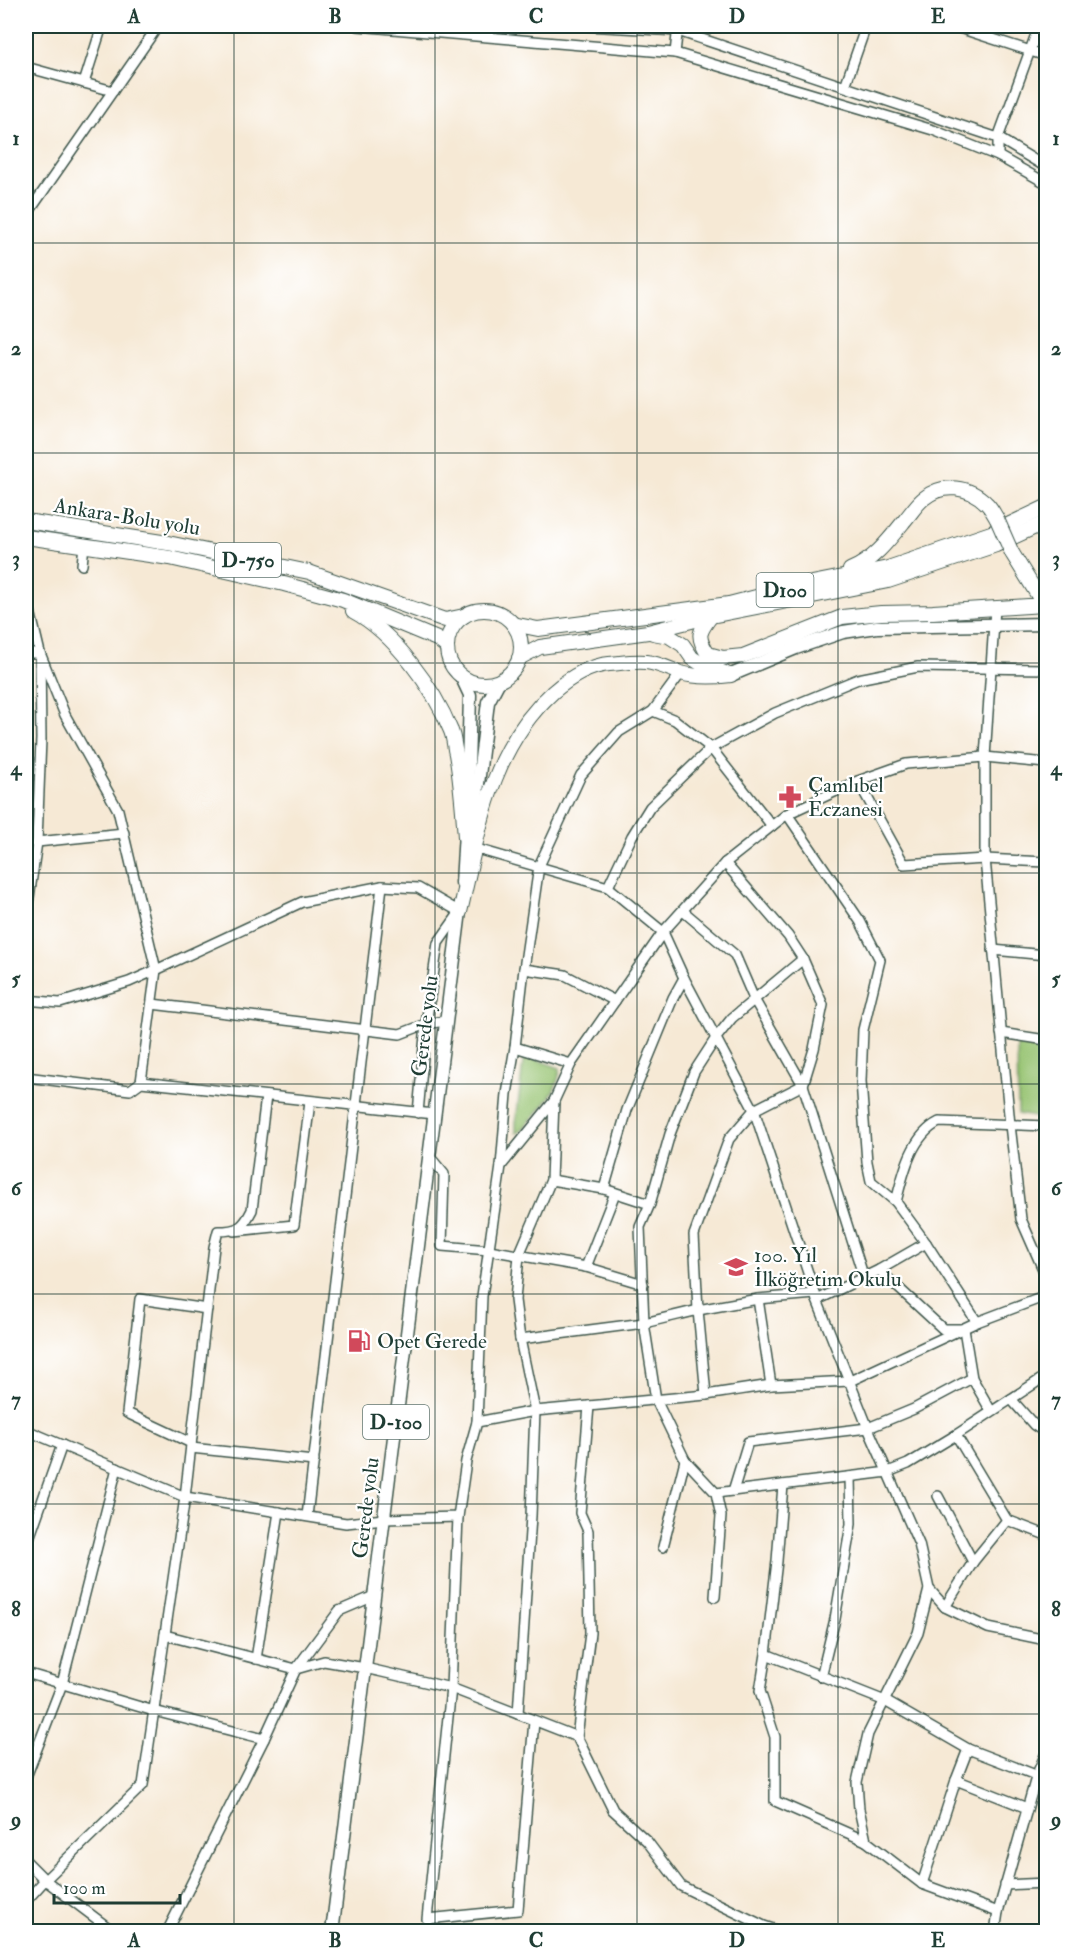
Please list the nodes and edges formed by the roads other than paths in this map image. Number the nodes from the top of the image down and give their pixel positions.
1 (102, 26) edge
2 (158, 26) edge
3 (357, 26) edge
4 (586, 26) edge
5 (866, 26) edge
6 (955, 26) edge
7 (1039, 26) edge
8 (678, 28) edge
9 (1030, 50) junction
10 (675, 53) junction
11 (1047, 56) edge
12 (26, 67) edge
13 (84, 83) junction
14 (845, 87) junction
15 (113, 91) junction
16 (998, 138) junction
17 (998, 156) junction
18 (1047, 167) edge
19 (1047, 183) edge
20 (26, 216) edge
21 (1047, 507) edge
22 (26, 521) edge
23 (1047, 522) edge
24 (26, 537) edge
25 (84, 545) junction
26 (82, 565) dead end
27 (316, 592) junction
28 (26, 594) edge
29 (729, 604) junction
30 (1046, 605) edge
31 (995, 608) junction
32 (464, 616) junction
33 (711, 616) junction
34 (513, 624) junction
35 (1047, 624) edge
36 (993, 625) junction
37 (648, 632) junction
38 (447, 647) junction
39 (26, 653) edge
40 (40, 653) junction
41 (519, 658) junction
42 (992, 669) junction
43 (1047, 669) edge
44 (681, 673) junction
45 (731, 675) junction
46 (462, 678) junction
47 (499, 681) junction
48 (653, 711) junction
49 (711, 748) junction
50 (985, 757) junction
51 (1047, 763) edge
52 (858, 781) junction
53 (787, 814) junction
54 (772, 826) junction
55 (124, 832) junction
56 (36, 842) junction
57 (469, 845) junction
58 (985, 859) junction
59 (1047, 862) edge
60 (725, 863) junction
61 (539, 867) junction
62 (382, 886) junction
63 (608, 887) junction
64 (683, 911) junction
65 (460, 912) junction
66 (26, 919) edge
67 (663, 932) junction
68 (993, 950) junction
69 (1047, 955) edge
70 (803, 959) junction
71 (524, 969) junction
72 (156, 970) junction
73 (684, 978) junction
74 (754, 999) junction
75 (26, 1000) edge
76 (615, 1001) junction
77 (152, 1004) junction
78 (445, 1021) junction
79 (426, 1024) junction
80 (365, 1030) junction
81 (1001, 1033) junction
82 (716, 1038) junction
83 (1047, 1041) edge
84 (515, 1047) junction
85 (571, 1065) junction
86 (26, 1077) edge
87 (141, 1082) junction
88 (803, 1085) junction
89 (266, 1096) junction
90 (554, 1101) junction
91 (310, 1102) junction
92 (356, 1107) junction
93 (754, 1110) junction
94 (418, 1113) junction
95 (434, 1114) junction
96 (1010, 1125) junction
97 (1047, 1126) edge
98 (429, 1156) junction
99 (501, 1166) junction
100 (551, 1180) junction
101 (604, 1189) junction
102 (615, 1193) junction
103 (896, 1203) junction
104 (650, 1204) junction
105 (234, 1231) junction
106 (926, 1243) junction
107 (489, 1250) junction
108 (519, 1256) junction
109 (586, 1267) junction
110 (879, 1270) junction
111 (1047, 1276) edge
112 (864, 1278) junction
113 (643, 1284) junction
114 (1047, 1296) edge
115 (816, 1297) junction
116 (758, 1299) junction
117 (207, 1309) junction
118 (698, 1310) junction
119 (644, 1323) junction
120 (978, 1323) junction
121 (964, 1329) junction
122 (520, 1339) junction
123 (1047, 1376) edge
124 (972, 1378) junction
125 (850, 1381) junction
126 (771, 1385) junction
127 (706, 1395) junction
128 (1011, 1399) junction
129 (656, 1400) junction
130 (589, 1406) junction
131 (535, 1411) junction
132 (991, 1411) junction
133 (477, 1422) junction
134 (868, 1428) junction
135 (26, 1430) edge
136 (1047, 1433) edge
137 (956, 1435) junction
138 (62, 1445) junction
139 (191, 1445) junction
140 (685, 1460) junction
141 (314, 1461) junction
142 (117, 1468) junction
143 (888, 1472) junction
144 (850, 1477) junction
145 (783, 1485) junction
146 (733, 1491) junction
147 (716, 1493) junction
148 (938, 1496) dead end
149 (185, 1497) junction
150 (279, 1512) junction
151 (307, 1516) junction
152 (458, 1517) junction
153 (384, 1519) junction
154 (1007, 1520) junction
155 (1047, 1535) edge
156 (26, 1547) edge
157 (663, 1547) dead end
158 (973, 1562) junction
159 (929, 1589) junction
160 (374, 1596) junction
161 (715, 1597) dead end
162 (945, 1607) junction
163 (165, 1635) junction
164 (1047, 1640) edge
165 (766, 1654) junction
166 (256, 1659) junction
167 (365, 1668) junction
168 (296, 1669) junction
169 (26, 1673) edge
170 (821, 1677) junction
171 (62, 1684) junction
172 (451, 1688) junction
173 (885, 1701) junction
174 (154, 1711) junction
175 (518, 1714) junction
176 (534, 1721) junction
177 (577, 1737) junction
178 (264, 1739) junction
179 (968, 1749) junction
180 (1047, 1753) edge
181 (1037, 1774) junction
182 (26, 1777) edge
183 (1047, 1779) edge
184 (956, 1780) junction
185 (1027, 1808) junction
186 (866, 1841) junction
187 (26, 1861) edge
188 (45, 1880) junction
189 (1047, 1883) edge
190 (922, 1884) junction
191 (1005, 1885) junction
192 (26, 1901) edge
193 (998, 1912) junction
194 (114, 1932) edge
195 (167, 1932) edge
196 (332, 1932) edge
197 (782, 1932) edge
198 (994, 1932) edge

1 - 13 street
2 - 15 street
3 - 10 street
4 - 8 street
5 - 14 street
6 - 9 street
7 - 9 street
8 - 10 street
8 - 14 street
9 - 11 street
9 - 16 street
10 - 17 street
12 - 13 street
13 - 15 street
14 - 16 street
15 - 20 street
16 - 17 street
16 - 18 street
17 - 19 street
21 - 29 highway, D100
22 - 32 highway, Ankara-Bolu yolu / D-750
23 - 33 highway, D100
24 - 25 highway, Ankara-Bolu yolu
25 - 26 street
25 - 27 highway, Ankara-Bolu yolu
27 - 38 highway, Ankara-Bolu yolu
27 - 57 highway
28 - 40 street
29 - 30 highway, bridge
29 - 34 highway, D100
30 - 31 highway
31 - 33 highway
31 - 36 street
32 - 34 highway, D100
32 - 38 highway
33 - 37 highway, D100
34 - 41 highway
35 - 36 main road
36 - 42 street
36 - 45 main road
37 - 41 highway, D100
37 - 45 highway
38 - 46 highway
39 - 40 street
40 - 55 street
40 - 56 street
41 - 47 highway, D100
42 - 43 street
42 - 49 street
42 - 50 street
44 - 45 highway
44 - 48 street
44 - 57 highway
46 - 47 highway
46 - 57 main road
47 - 57 main road, D100
48 - 49 street
48 - 61 street
49 - 54 street
49 - 63 street
50 - 51 street
50 - 52 street
50 - 58 street
52 - 53 street
52 - 58 street
53 - 54 street
53 - 103 street
54 - 60 street
55 - 56 street
55 - 72 street
56 - 66 street
57 - 61 street
57 - 65 highway
58 - 59 street
58 - 68 street
60 - 64 street
60 - 70 street
61 - 63 street
61 - 71 street
62 - 65 street
62 - 72 street
62 - 80 street
63 - 67 street
64 - 67 street
64 - 74 street
65 - 78 main road, Gerede yolu / D-100
65 - 79 street
67 - 73 street
67 - 76 street
68 - 69 street
68 - 81 street
70 - 74 street
70 - 88 street
71 - 76 street
71 - 84 street
72 - 75 street
72 - 77 street
73 - 82 street
73 - 101 street
74 - 82 street
74 - 88 street
76 - 85 street
77 - 80 street
77 - 87 street
78 - 79 street
78 - 95 main road, Gerede yolu / D-100
79 - 80 street
79 - 94 street
80 - 92 street
81 - 83 street
81 - 96 street
82 - 93 street
82 - 104 street
84 - 85 street
84 - 99 street
85 - 90 street
86 - 87 street
87 - 89 street
88 - 93 street
88 - 112 street
89 - 91 street
89 - 105 street
90 - 99 street
90 - 100 street
91 - 92 street
91 - 105 street
92 - 94 street
92 - 141 street
93 - 115 street
93 - 118 street
94 - 95 street
95 - 98 main road, Gerede yolu / D-100
96 - 97 street
96 - 103 street
96 - 111 street
98 - 107 street
98 - 153 main road, Gerede yolu / D-100
99 - 107 street
100 - 101 street
100 - 108 street
101 - 102 street
102 - 104 street
102 - 109 street
103 - 106 street
104 - 113 street
105 - 117 street
106 - 110 street
106 - 120 street
107 - 108 street
107 - 133 street
108 - 109 street
108 - 122 street
109 - 113 street
110 - 112 street
110 - 121 street
112 - 115 street
113 - 119 street
114 - 120 street
115 - 116 street
115 - 125 street
116 - 118 street
116 - 126 street
117 - 139 street
117 - 139 street
118 - 119 street
118 - 127 street
119 - 122 street
119 - 129 street
120 - 121 street
121 - 124 street
121 - 125 street
122 - 131 street
123 - 128 street
124 - 132 street
124 - 134 street
125 - 126 street
125 - 134 street
126 - 127 street
127 - 129 street
128 - 132 street
128 - 136 street
129 - 130 street
129 - 140 street
130 - 131 street
130 - 177 street
131 - 133 street
131 - 175 street
132 - 137 street
133 - 152 street
134 - 143 street
134 - 146 street
135 - 138 street
137 - 143 street
137 - 154 street
138 - 142 street
138 - 156 street
139 - 141 street
139 - 149 street
140 - 147 street
140 - 157 street
141 - 151 street
142 - 149 street
142 - 171 street
143 - 144 street
143 - 159 street
144 - 145 street
144 - 170 street
145 - 146 street
145 - 165 street
146 - 147 street
147 - 161 street
148 - 158 street
149 - 150 street
149 - 163 street
150 - 151 street
150 - 166 street
151 - 153 street
152 - 153 street
152 - 172 street
153 - 160 main road, Gerede yolu / D-100
154 - 155 street
154 - 158 street
158 - 162 street
159 - 162 street
159 - 173 street
160 - 167 main road, Gerede yolu / D-100
160 - 168 street
162 - 164 street
163 - 166 street
163 - 174 street
165 - 170 street
165 - 186 street
166 - 168 street
167 - 168 street
167 - 172 street
167 - 196 main road, Gerede yolu / D-100
168 - 178 street
169 - 171 street
170 - 173 street
171 - 174 street
171 - 182 street
172 - 175 street
172 - 176 street
173 - 179 street
173 - 186 street
174 - 178 street
174 - 188 street
175 - 176 street
176 - 177 street
177 - 197 street
178 - 195 street
179 - 181 street
179 - 184 street
180 - 181 street
181 - 183 street
181 - 185 street
184 - 185 street
184 - 190 street
185 - 191 street
186 - 190 street
187 - 188 street
188 - 192 street
188 - 194 street
189 - 191 street
190 - 193 street
191 - 193 street
193 - 198 street

